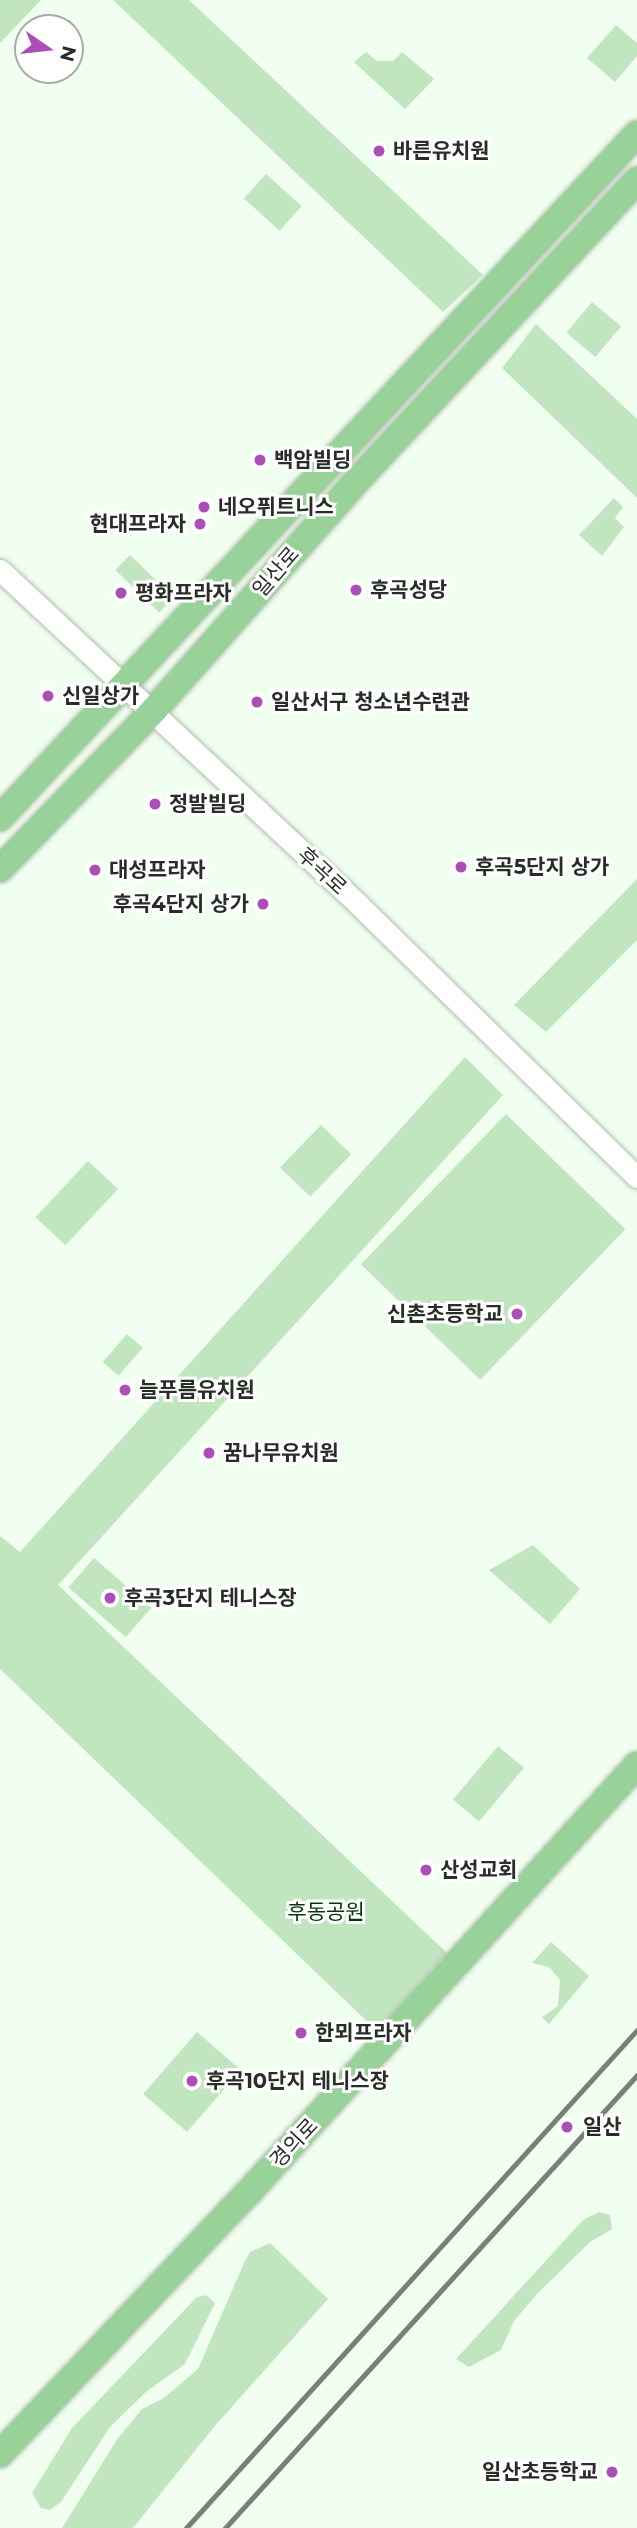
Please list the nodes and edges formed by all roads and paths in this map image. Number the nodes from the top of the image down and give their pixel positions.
1 (637, 134) edge
2 (637, 180) edge
3 (0, 570) edge
4 (125, 685) junction
5 (154, 710) junction
6 (0, 818) edge
7 (0, 869) edge
8 (637, 1177) edge
9 (637, 1765) edge
10 (637, 1788) edge
11 (0, 2454) edge
12 (0, 2476) edge

1 - 4 main road, 일산로
2 - 5 main road, 일산로
3 - 4 street, 후곡로
4 - 5 street, 후곡로
4 - 6 main road, 일산로
5 - 7 main road, 일산로
5 - 8 street, 후곡로
9 - 11 main road, 경의로
10 - 12 main road, 경의로

